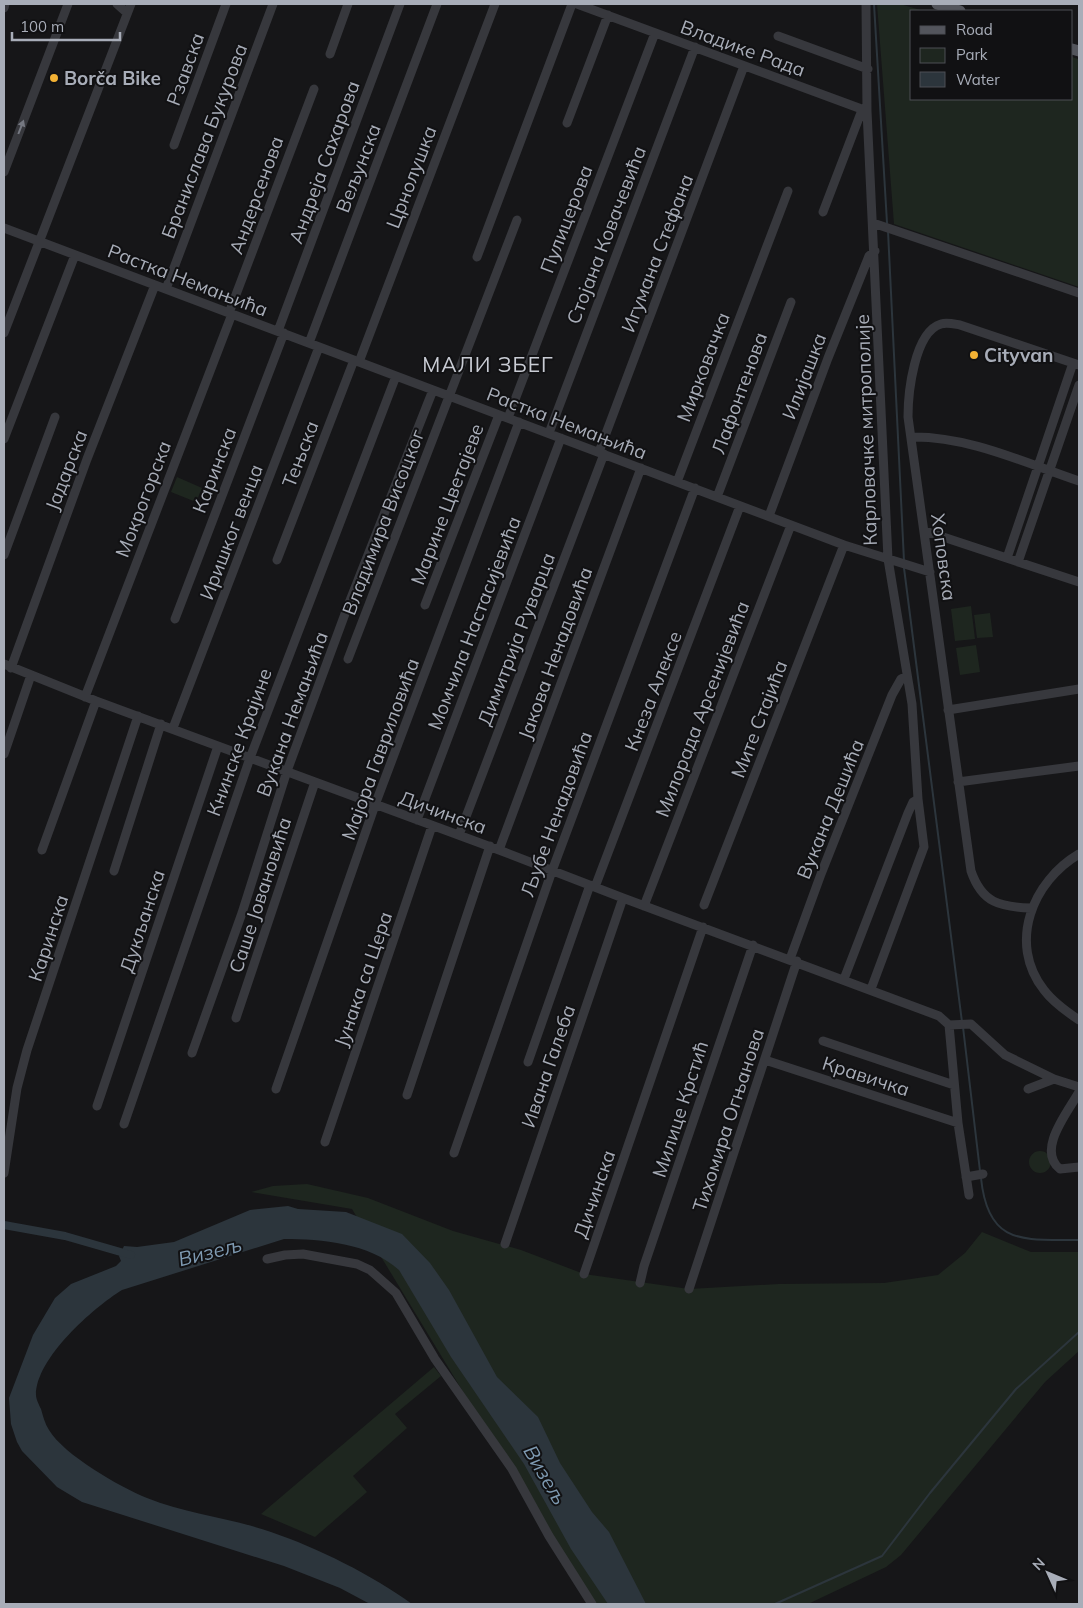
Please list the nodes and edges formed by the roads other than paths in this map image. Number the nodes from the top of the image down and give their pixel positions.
1 (5, 4) edge
2 (68, 4) edge
3 (117, 4) edge
4 (132, 4) edge
5 (226, 4) edge
6 (273, 4) edge
7 (348, 4) edge
8 (400, 4) edge
9 (437, 4) edge
10 (494, 4) edge
11 (572, 4) edge
12 (577, 4) edge
13 (866, 4) edge
14 (937, 4) edge
15 (4, 8) edge
16 (957, 10) edge
17 (127, 13) junction
18 (608, 15) junction
19 (655, 33) junction
20 (778, 36) dead end
21 (694, 48) junction
22 (330, 54) dead end
23 (744, 66) junction
24 (868, 69) junction
25 (314, 88) dead end
26 (864, 111) junction
27 (567, 123) dead end
28 (174, 145) dead end
29 (4, 172) edge
30 (788, 191) dead end
31 (822, 212) dead end
32 (517, 220) dead end
33 (873, 224) junction
34 (4, 228) edge
35 (39, 241) junction
36 (875, 251) junction
37 (76, 255) junction
38 (477, 257) dead end
39 (155, 285) junction
40 (166, 289) junction
41 (1079, 293) edge
42 (791, 302) dead end
43 (231, 314) junction
44 (281, 332) junction
45 (4, 334) edge
46 (309, 343) junction
47 (319, 347) junction
48 (357, 361) junction
49 (1076, 364) edge
50 (396, 376) junction
51 (1079, 385) edge
52 (433, 390) junction
53 (449, 396) junction
54 (504, 416) junction
55 (55, 417) dead end
56 (519, 422) junction
57 (548, 433) junction
58 (911, 437) junction
59 (4, 438) edge
60 (561, 438) junction
61 (601, 453) junction
62 (1038, 467) junction
63 (641, 468) junction
64 (1049, 471) junction
65 (1079, 481) edge
66 (677, 482) junction
67 (695, 488) junction
68 (718, 497) junction
69 (740, 506) junction
70 (769, 516) junction
71 (791, 525) junction
72 (925, 531) junction
73 (844, 544) junction
74 (4, 555) edge
75 (1007, 558) junction
76 (888, 559) junction
77 (277, 560) dead end
78 (1018, 562) junction
79 (926, 571) junction
80 (1079, 582) edge
81 (425, 605) dead end
82 (175, 619) dead end
83 (348, 659) dead end
84 (7, 666) edge
85 (31, 676) junction
86 (907, 676) junction
87 (1079, 689) edge
88 (85, 697) junction
89 (96, 701) junction
90 (948, 710) junction
91 (138, 716) junction
92 (161, 724) junction
93 (173, 728) junction
94 (218, 746) junction
95 (4, 754) edge
96 (250, 758) junction
97 (1079, 766) edge
98 (288, 771) junction
99 (315, 782) junction
100 (958, 782) junction
101 (918, 799) junction
102 (375, 805) junction
103 (417, 820) junction
104 (432, 826) junction
105 (459, 835) junction
106 (490, 846) junction
107 (42, 850) dead end
108 (499, 850) junction
109 (1079, 854) edge
110 (114, 871) dead end
111 (552, 871) junction
112 (593, 886) junction
113 (623, 898) junction
114 (704, 905) dead end
115 (644, 906) junction
116 (1031, 908) junction
117 (703, 927) junction
118 (753, 946) junction
119 (793, 960) junction
120 (844, 979) junction
121 (871, 989) junction
122 (236, 1018) dead end
123 (1079, 1020) edge
124 (950, 1023) junction
125 (823, 1040) dead end
126 (192, 1054) dead end
127 (765, 1060) junction
128 (528, 1062) dead end
129 (1054, 1080) junction
130 (954, 1086) junction
131 (1079, 1087) edge
132 (276, 1088) dead end
133 (1028, 1088) dead end
134 (1079, 1092) edge
135 (408, 1095) dead end
136 (97, 1106) dead end
137 (958, 1123) junction
138 (124, 1124) dead end
139 (325, 1142) dead end
140 (454, 1153) dead end
141 (1079, 1167) edge
142 (4, 1173) edge
143 (979, 1175) dead end
144 (966, 1177) junction
145 (969, 1195) dead end
146 (505, 1244) dead end
147 (267, 1259) dead end
148 (584, 1274) dead end
149 (640, 1283) dead end
150 (689, 1289) dead end
151 (592, 1604) edge

1 - 15 street
29 -> 2 street
3 - 17 street
4 - 17 street
5 - 28 street, Рзавска
6 - 40 street, Бранислава Букурова
7 - 22 street
8 - 44 street, Андреја Сахарова
9 - 46 street, Вељунска
10 - 48 street, Црнолушка
11 - 38 street
12 - 18 street, Владике Рада
13 - 24 street, Карловачке митрополије
14 - 16 main road
17 - 35 street
18 - 19 street, Владике Рада
18 - 27 street
19 - 21 street, Владике Рада
19 - 54 street, Пулицерова
20 - 24 street
21 - 23 street, Владике Рада
21 - 57 street, Стојана Ковачевића
23 - 26 street, Владике Рада
23 - 61 street, Игумана Стефана
24 - 26 street, Карловачке митрополије
25 - 43 street, Андерсенова
26 - 31 street
26 - 33 street, Карловачке митрополије
30 - 66 street, Мирковачка
32 - 53 street, Владимира Висоцког
33 - 36 street, Карловачке митрополије
33 - 41 street
34 - 35 street, Растка Немањића
35 - 37 street, Растка Немањића
35 - 45 street
36 - 70 street, Илијашка
36 - 76 street, Карловачке митрополије
37 - 39 street, Растка Немањића
37 - 59 street
39 - 40 street, Растка Немањића
39 - 84 street, Јадарска
40 - 43 street, Растка Немањића
42 - 68 street, Лафонтенова
43 - 44 street, Растка Немањића
43 - 88 street, Мокрогорска
44 - 46 street, Растка Немањића
44 - 82 street, Каринска
46 - 47 street, Растка Немањића
47 - 48 street, Растка Немањића
47 - 93 street, Иришког венца
48 - 50 street, Растка Немањића
48 - 77 street, Тењска
49 - 58 street, Хоповска
49 - 62 street
50 - 52 street, Растка Немањића
50 - 96 street, Книнске Крајине
51 - 64 street
52 - 53 street, Растка Немањића
52 - 98 street, Вукана Немањића
53 - 54 street, Растка Немањића
53 - 83 street, Владимира Висоцког
54 - 56 street, Растка Немањића
54 - 81 street, Марине Цветајеве
55 - 74 street
56 - 57 street, Растка Немањића
56 - 102 street, Мајора Гавриловића
57 - 60 street, Растка Немањића
58 - 62 street
58 - 72 street, Хоповска
60 - 61 street, Растка Немањића
60 - 103 street, Момчила Настасијевића
61 - 63 street, Растка Немањића
61 - 105 street, Димитрија Руварца
62 - 64 street
62 - 75 street
63 - 66 street, Растка Немањића
63 - 108 street, Јакова Ненадовића
64 - 65 street
64 - 78 street
66 - 67 street, Растка Немањића
67 - 68 street, Растка Немањића
67 - 111 street, Љубе Ненадовића
68 - 69 street, Растка Немањића
69 - 70 street, Растка Немањића
69 - 112 street, Кнеза Алексе
70 - 71 street, Растка Немањића
71 - 73 street, Растка Немањића
71 - 115 street, Милорада Арсенијевића
72 - 75 street
72 - 79 street, Хоповска
73 - 76 street, Растка Немањића
73 - 114 street, Мите Стајића
75 - 78 street
76 - 79 street, Растка Немањића
76 - 86 street, Карловачке митрополије
78 - 80 street
79 - 90 street, Хоповска
84 - 85 street, Дичинска
85 - 88 street, Дичинска
85 - 95 street
86 - 101 street, Карловачке митрополије
86 - 119 street, Вукана Дешића
87 - 90 street
88 - 89 street, Дичинска
89 - 91 street, Дичинска
89 - 107 street
90 - 100 street, Хоповска
91 - 92 street, Дичинска
91 - 142 street, Каринска
92 - 93 street, Дичинска
92 - 110 street
93 - 94 street, Дичинска
94 - 96 street, Дичинска
94 - 136 street, Дукљанска
96 - 98 street, Дичинска
96 - 138 street, Книнске Крајине
97 - 100 street
98 - 99 street, Дичинска
98 - 126 street, Вукана Немањића
99 - 102 street, Дичинска
99 - 122 street, Саше Јовановића
100 - 116 street, Хоповска
101 - 120 street
101 - 121 street, Карловачке митрополије
102 - 103 street, Дичинска
102 - 132 street, Мајора Гавриловића
103 - 104 street, Дичинска
104 - 105 street, Дичинска
104 - 139 street, Јунака са Цера
105 - 106 street, Дичинска
106 - 108 street, Дичинска
106 - 135 street
108 - 111 street, Дичинска
109 - 116 street
111 - 112 street, Дичинска
111 - 140 street, Љубе Ненадовића
112 - 113 street, Дичинска
112 - 128 street
113 - 115 street, Дичинска
113 - 146 street, Ивана Галеба
115 - 117 street, Дичинска
116 - 123 street
117 - 118 street, Дичинска
117 - 148 street, Дичинска
118 - 119 street, Дичинска
118 - 149 street, Милице Крстић
119 - 120 street, Дичинска
119 - 127 street, Тихомира Огњанова
120 - 121 street, Дичинска
121 - 124 street, Дичинска
124 - 129 street
124 - 130 street
125 - 130 street
127 - 137 street, Кравичка
127 - 150 street, Тихомира Огњанова
129 - 131 street
129 - 133 street
130 - 137 street
134 - 141 street
137 - 144 street
143 - 144 street
144 - 145 street
147 - 151 street

